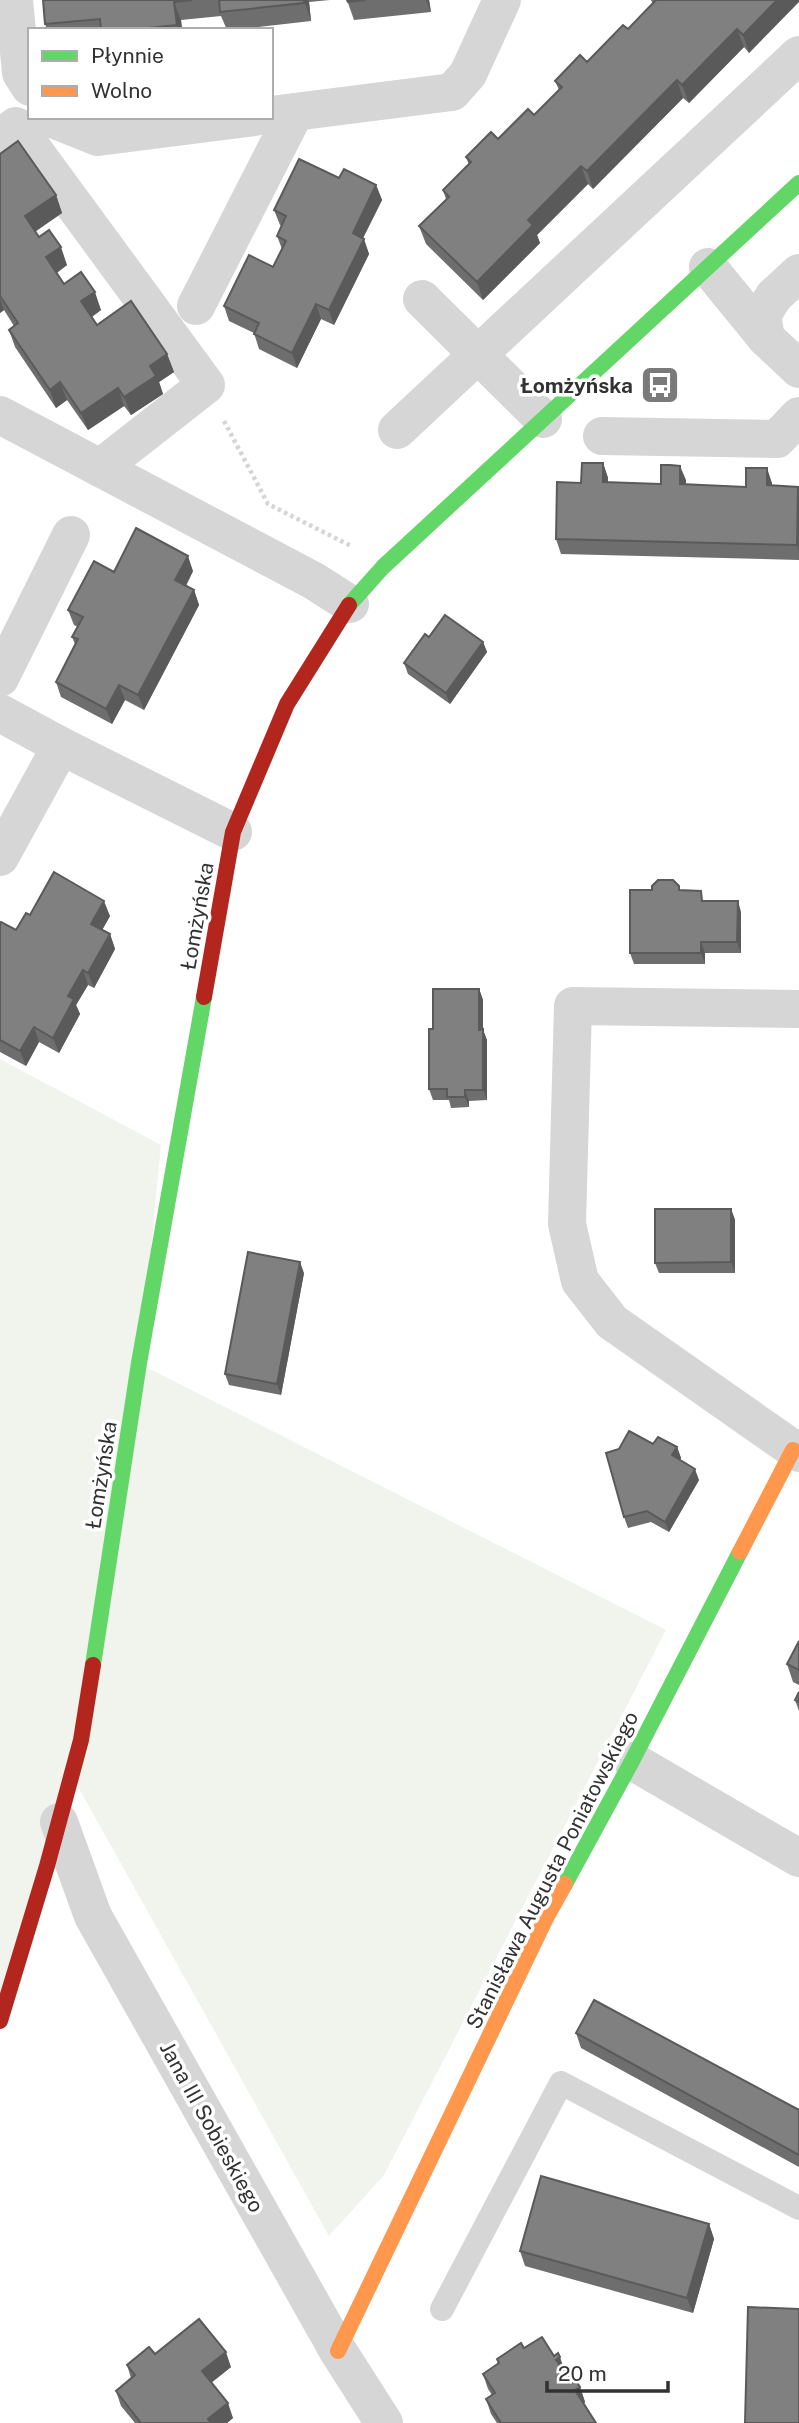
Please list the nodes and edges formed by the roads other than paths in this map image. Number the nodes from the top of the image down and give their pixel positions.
1 (14, 0) edge
2 (502, 0) edge
3 (799, 55) edge
4 (28, 84) edge
5 (283, 114) edge
6 (53, 119) edge
7 (240, 119) edge
8 (0, 138) edge
9 (799, 183) edge
10 (708, 268) junction
11 (799, 273) edge
12 (422, 299) dead end
13 (196, 306) dead end
14 (766, 338) junction
15 (479, 354) junction
16 (799, 369) edge
17 (0, 415) edge
18 (799, 416) edge
19 (542, 419) junction
20 (397, 430) dead end
21 (601, 436) dead end
22 (100, 468) junction
23 (71, 535) dead end
24 (350, 604) junction
25 (0, 678) edge
26 (0, 713) edge
27 (61, 746) junction
28 (233, 832) junction
29 (0, 858) edge
30 (799, 1009) edge
31 (796, 1451) edge
32 (632, 1762) junction
33 (59, 1822) junction
34 (799, 1858) edge
35 (0, 2021) edge
36 (799, 2208) edge
37 (442, 2309) dead end
38 (338, 2351) junction
39 (384, 2423) edge

1 - 4 street
2 - 5 street
3 - 15 street
5 - 13 street
6 - 7 street
8 - 22 street
9 - 10 street, Łomżyńska
10 - 14 street
10 - 19 street, Łomżyńska
11 - 14 street
12 - 15 street
14 - 16 street
15 - 19 street
15 - 20 street
17 - 22 street
18 - 21 street
19 - 24 street, Łomżyńska
22 - 24 street
23 - 25 street
24 - 28 street, Łomżyńska
26 - 27 street
27 - 28 street
27 - 29 street
28 - 33 street, Łomżyńska
30 - 31 street
31 - 32 street, Stanisława Augusta Poniatowskiego
32 - 34 street
32 - 38 street, Stanisława Augusta Poniatowskiego
33 - 35 street, Łomżyńska
33 - 38 street, Jana III Sobieskiego
36 - 37 lane
38 - 39 street, Jana III Sobieskiego

